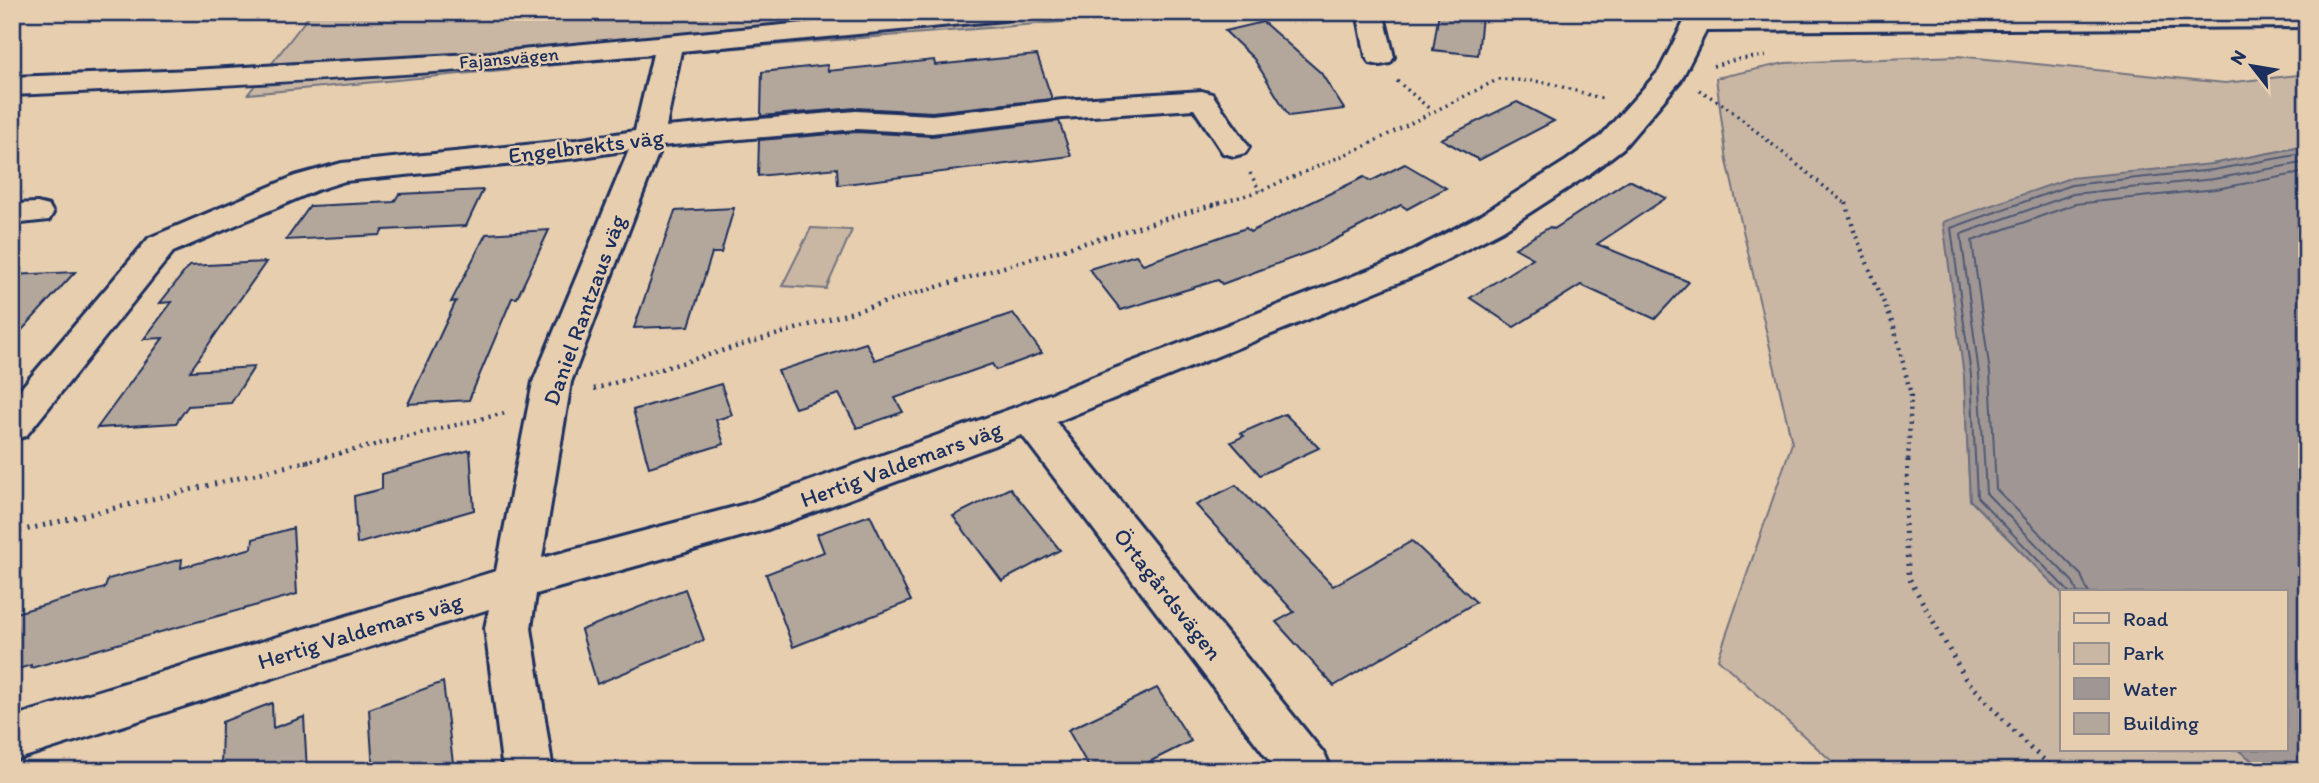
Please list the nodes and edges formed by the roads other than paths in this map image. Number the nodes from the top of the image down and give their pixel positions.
1 (1004, 12) edge
2 (1370, 12) edge
3 (1700, 18) edge
4 (2307, 19) edge
5 (669, 43) junction
6 (1380, 57) road end
7 (12, 86) edge
8 (649, 138) junction
9 (1234, 147) dead end
10 (1030, 417) junction
11 (12, 426) edge
12 (517, 582) junction
13 (12, 739) edge
14 (528, 771) edge
15 (1307, 771) edge

1 - 5 street, Fajansvägen
2 - 6 street
3 - 4 street, Hertig Valdemars väg
3 - 10 street, Hertig Valdemars väg
5 - 7 street, Fajansvägen
5 - 8 street, Daniel Rantzaus väg
8 - 9 street, Engelbrekts väg
8 - 11 street, Engelbrekts väg
8 - 12 street, Daniel Rantzaus väg
10 - 12 street, Hertig Valdemars väg
10 - 15 street, Örtagårdsvägen
12 - 13 street, Hertig Valdemars väg
12 - 14 street, Daniel Rantzaus väg

